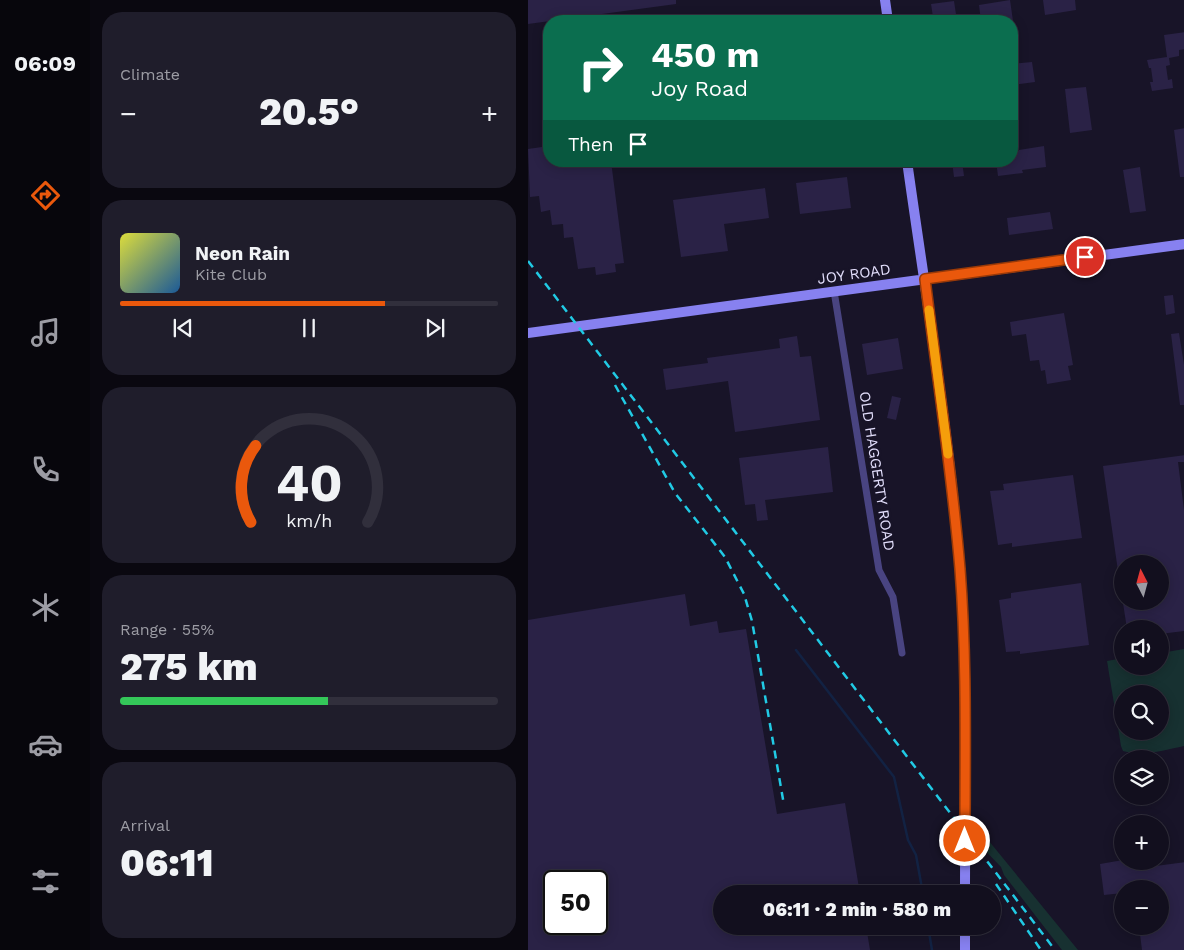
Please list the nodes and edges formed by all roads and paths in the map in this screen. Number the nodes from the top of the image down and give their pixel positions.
1 (885, 0) edge
2 (887, 15) edge
3 (908, 167) edge
4 (1184, 244) edge
5 (925, 279) junction
6 (834, 291) junction
7 (528, 333) edge
8 (902, 653) dead end
9 (965, 885) edge
10 (965, 935) edge
11 (965, 950) edge

1 - 2 main road
3 - 5 main road
4 - 5 main road, JOY ROAD
5 - 6 main road, JOY ROAD
5 - 9 main road
6 - 7 main road, JOY ROAD
6 - 8 street, OLD HAGGERTY ROAD
10 - 11 main road

